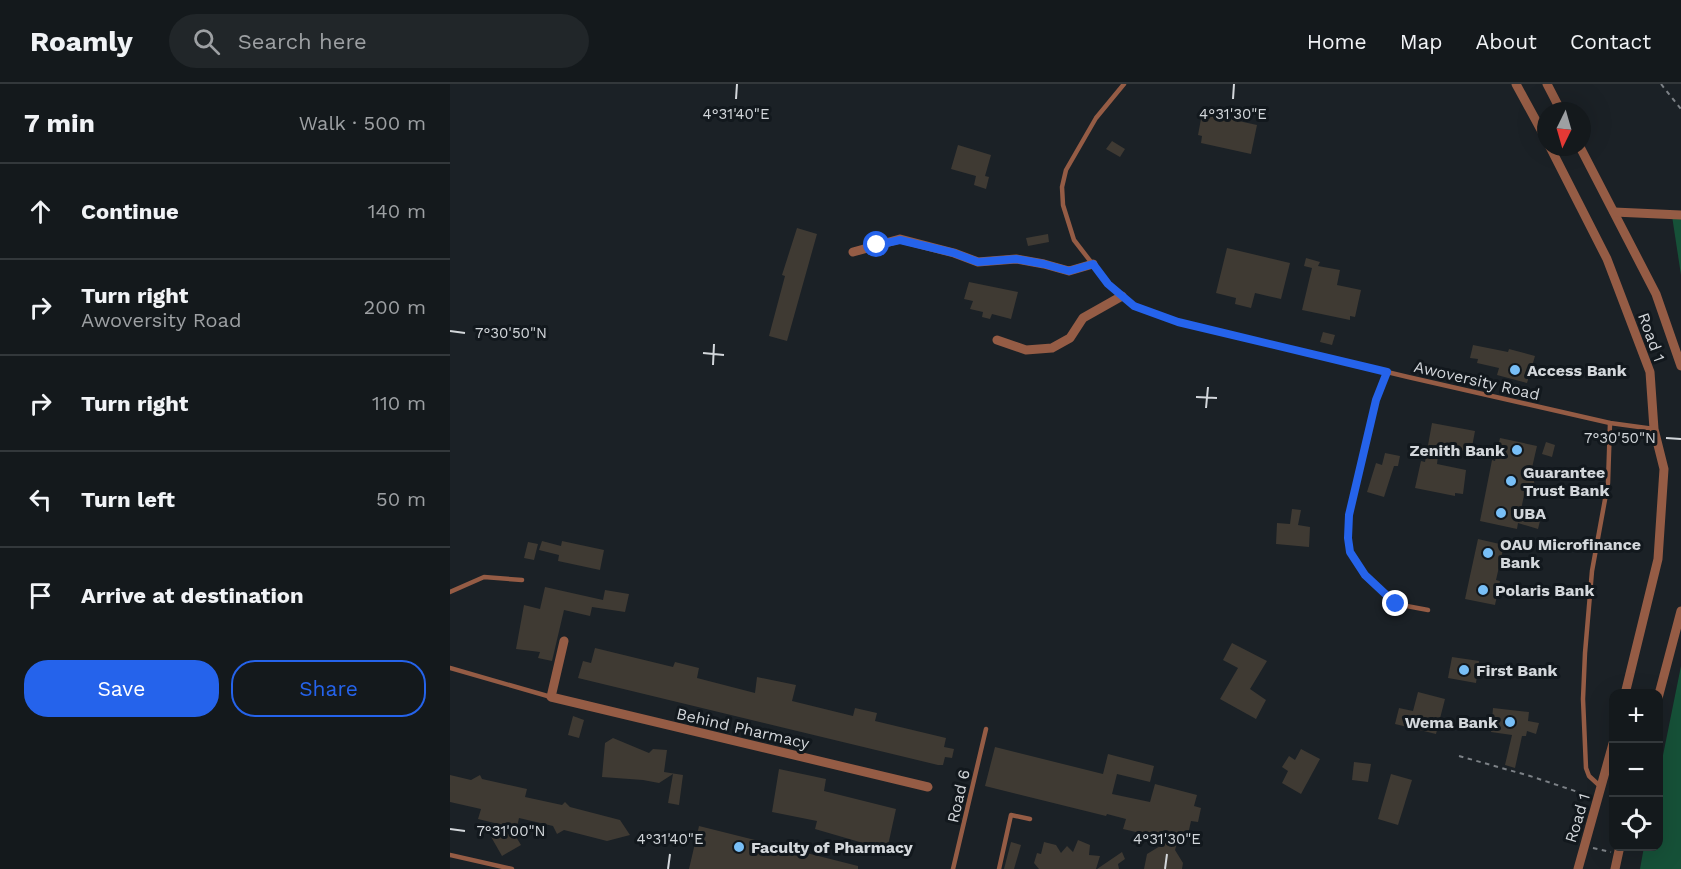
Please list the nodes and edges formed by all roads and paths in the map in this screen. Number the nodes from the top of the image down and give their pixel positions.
1 (1123, 84) edge
2 (1516, 84) edge
3 (1547, 84) edge
4 (1661, 84) edge
5 (1556, 102) edge
6 (1681, 109) edge
7 (1537, 122) edge
8 (1554, 156) edge
9 (1585, 156) edge
10 (1614, 212) junction
11 (1681, 215) edge
12 (853, 252) dead end
13 (1093, 264) junction
14 (1122, 296) junction
15 (997, 340) dead end
16 (1681, 366) edge
17 (1387, 372) junction
18 (1610, 423) junction
19 (1654, 429) junction
20 (522, 580) dead end
21 (450, 592) edge
22 (1428, 610) dead end
23 (1681, 611) edge
24 (564, 641) dead end
25 (450, 668) edge
26 (1626, 689) edge
27 (1661, 689) edge
28 (551, 697) junction
29 (986, 729) dead end
30 (1613, 743) edge
31 (1459, 756) dead end
32 (928, 787) dead end
33 (1602, 788) junction
34 (1598, 799) junction
35 (1030, 819) dead end
36 (1584, 846) junction
37 (1609, 849) edge
38 (1619, 851) edge
39 (450, 855) edge
40 (512, 869) edge
41 (954, 869) edge
42 (999, 869) edge
43 (1578, 869) edge
44 (1615, 869) edge

1 - 13 lane, Awoversity Road
2 - 7 street
3 - 5 street
4 - 6 path
8 - 19 street, Road 1
9 - 10 street, Road 1
10 - 11 street
10 - 16 street, Road 1
12 - 13 street
13 - 14 lane, Awoversity Road
14 - 15 street
14 - 17 lane, Awoversity Road
17 - 18 lane, Awoversity Road
17 - 22 lane
18 - 19 lane, Awoversity Road
18 - 33 lane
19 - 26 street, Road 1
20 - 21 lane
23 - 27 street
24 - 28 street
25 - 28 lane
28 - 32 street, Behind Pharmacy
29 - 41 lane, Road 6
30 - 33 street, Road 1
31 - 34 path
33 - 34 street, Road 1
34 - 36 street, Road 1
35 - 42 lane
36 - 37 path
36 - 43 street, Road 1
38 - 44 street
39 - 40 lane

